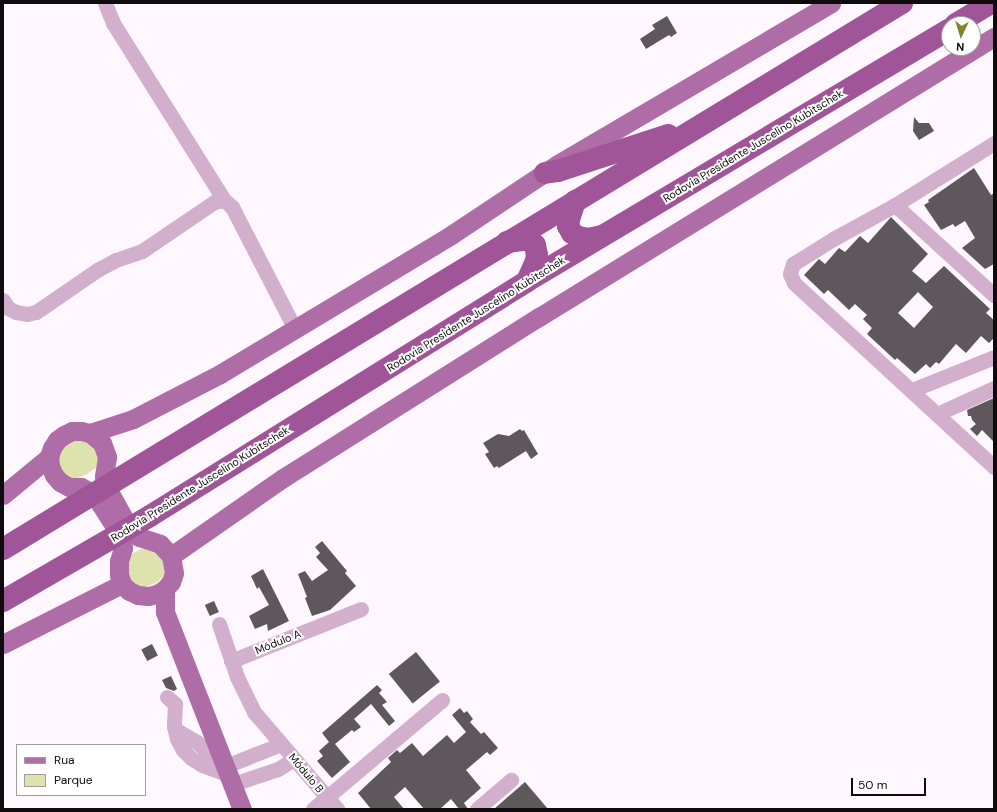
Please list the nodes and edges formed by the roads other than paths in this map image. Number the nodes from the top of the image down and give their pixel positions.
1 (105, 3) edge
2 (831, 3) edge
3 (902, 3) edge
4 (990, 3) edge
5 (969, 16) edge
6 (941, 34) edge
7 (994, 37) edge
8 (698, 126) junction
9 (994, 143) edge
10 (545, 173) junction
11 (224, 200) junction
12 (575, 200) junction
13 (895, 205) junction
14 (603, 236) junction
15 (507, 242) junction
16 (527, 281) junction
17 (991, 287) edge
18 (3, 300) edge
19 (295, 329) junction
20 (994, 357) edge
21 (994, 388) edge
22 (912, 390) junction
23 (936, 414) junction
24 (90, 433) junction
25 (49, 457) junction
26 (994, 467) edge
27 (3, 495) edge
28 (3, 549) edge
29 (172, 556) junction
30 (122, 584) junction
31 (165, 589) junction
32 (148, 596) junction
33 (3, 601) edge
34 (361, 609) dead end
35 (165, 612) junction
36 (219, 624) dead end
37 (3, 644) edge
38 (231, 661) junction
39 (167, 697) dead end
40 (442, 700) dead end
41 (281, 744) junction
42 (294, 759) junction
43 (225, 773) junction
44 (511, 780) dead end
45 (332, 803) edge
46 (242, 809) edge
47 (313, 809) edge
48 (477, 809) edge

1 - 11 street
2 - 10 main road
3 - 8 highway
4 - 5 highway
6 - 14 highway, Rodovia Presidente Juscelino Kubitschek
7 - 29 main road
8 - 10 highway
8 - 12 highway
9 - 13 street
10 - 19 main road
11 - 18 street
11 - 19 street
12 - 14 highway
12 - 15 highway
13 - 17 street
13 - 22 street
14 - 16 highway, Rodovia Presidente Juscelino Kubitschek
15 - 16 highway
15 - 28 highway
16 - 33 highway, Rodovia Presidente Juscelino Kubitschek
19 - 24 main road
20 - 22 street
21 - 23 street
22 - 23 street
23 - 26 street
24 - 25 main road
24 - 29 main road
25 - 27 main road
25 - 30 main road
29 - 31 main road
30 - 32 main road
30 - 37 main road
31 - 32 main road
31 - 35 main road
32 - 35 main road
34 - 38 street, Módulo A
35 - 43 main road
36 - 38 street
38 - 41 street, Módulo B
39 - 43 street
40 - 45 street, Módulo B
41 - 42 street, Módulo B
41 - 43 street
42 - 43 street
42 - 45 street, Módulo B
43 - 46 main road
44 - 48 street
45 - 47 street

